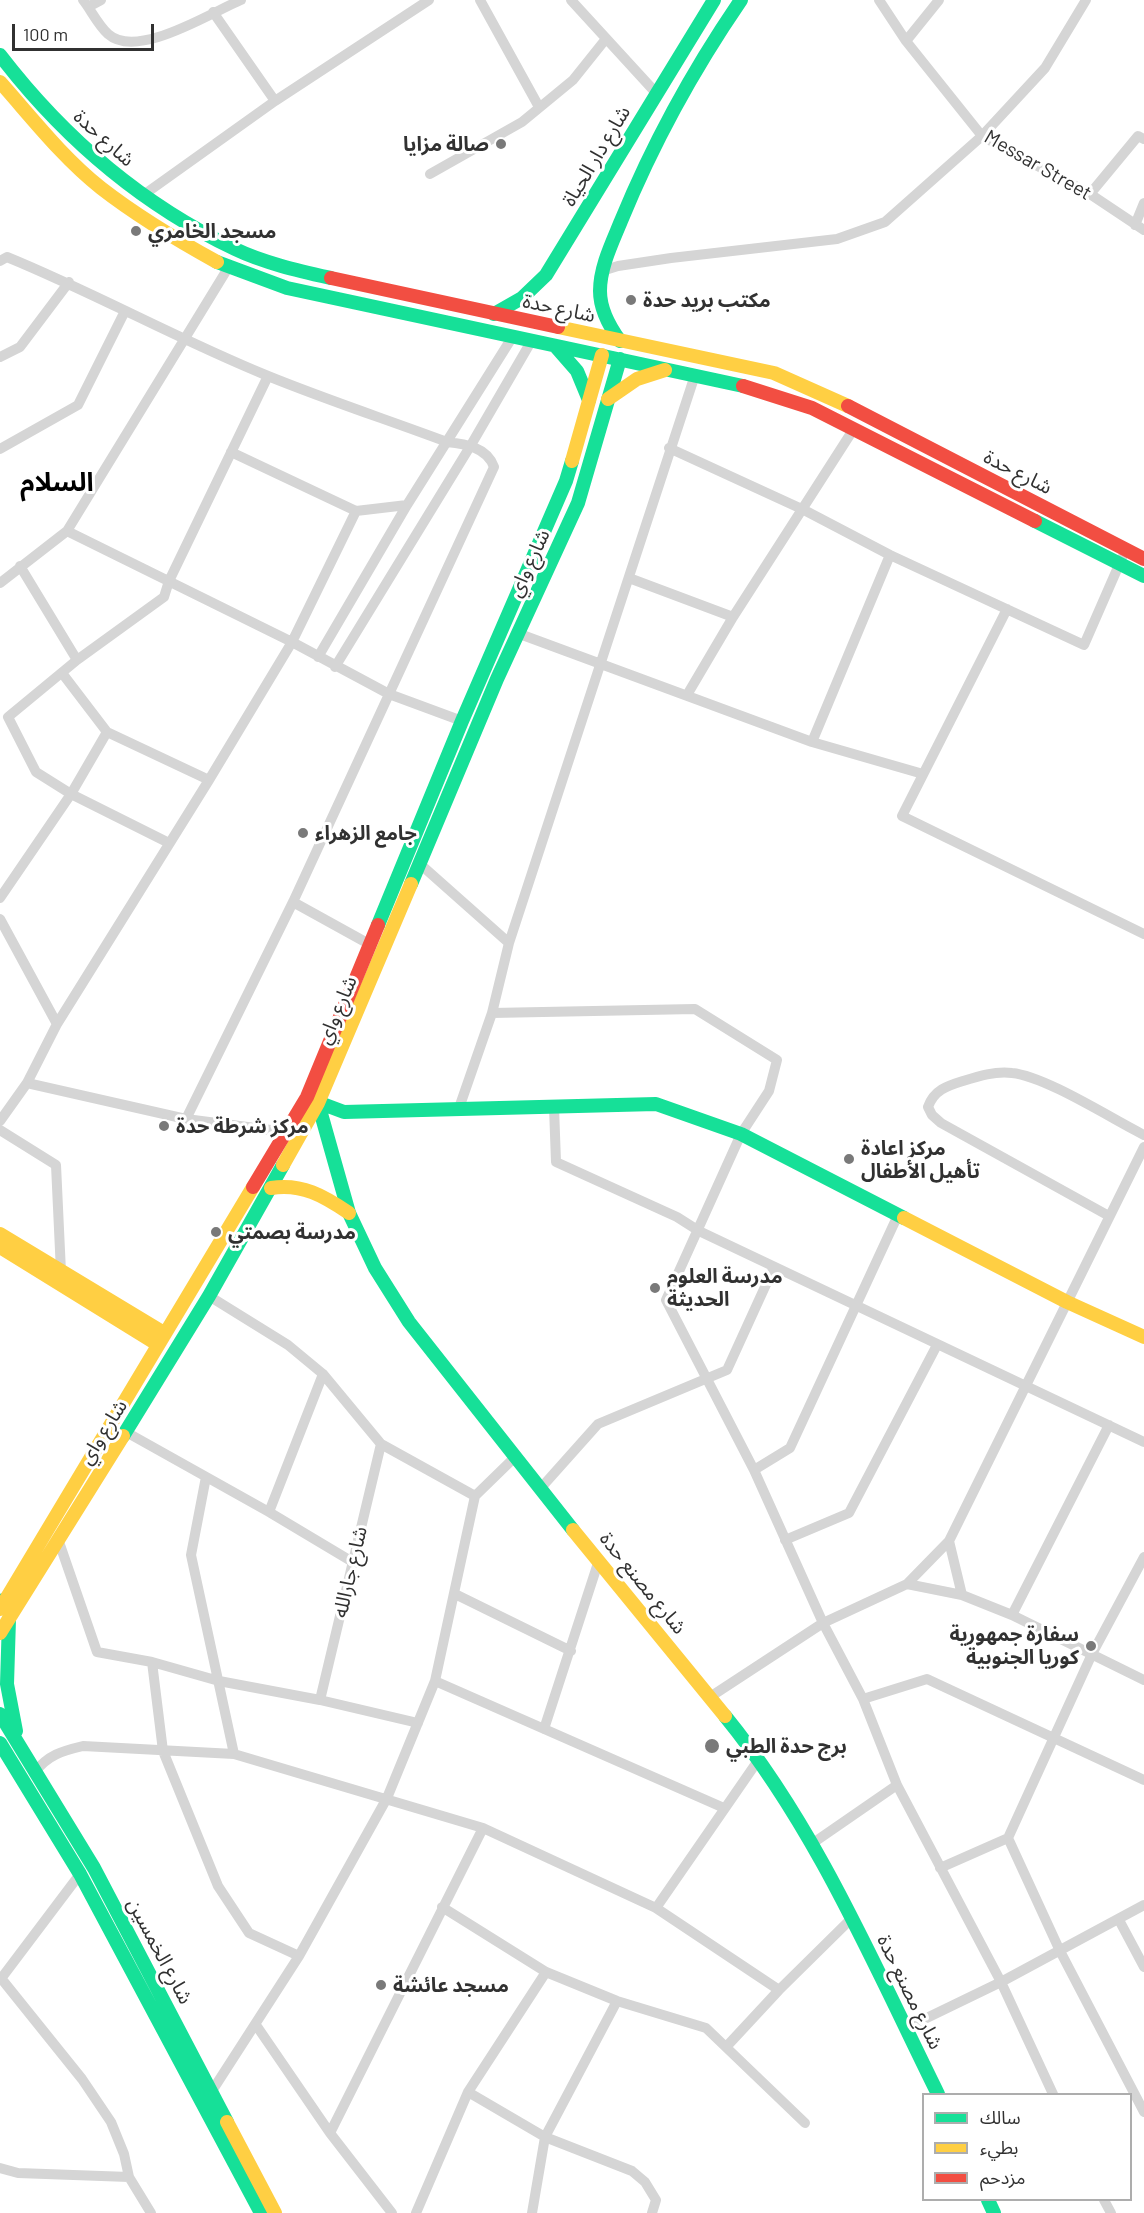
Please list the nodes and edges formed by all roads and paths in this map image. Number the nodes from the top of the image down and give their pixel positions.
1 (101, 0) edge
2 (241, 0) edge
3 (429, 0) edge
4 (480, 0) edge
5 (571, 0) edge
6 (714, 0) edge
7 (741, 0) edge
8 (879, 0) edge
9 (939, 0) edge
10 (1086, 0) edge
11 (86, 4) edge
12 (213, 12) junction
13 (696, 31) junction
14 (605, 40) junction
15 (713, 40) junction
16 (906, 41) junction
17 (0, 55) edge
18 (0, 82) edge
19 (657, 94) junction
20 (274, 101) junction
21 (539, 106) junction
22 (982, 136) junction
23 (1144, 139) edge
24 (430, 174) dead end
25 (1090, 194) junction
26 (142, 196) junction
27 (1144, 203) edge
28 (1140, 227) edge
29 (236, 250) junction
30 (0, 261) edge
31 (228, 268) junction
32 (602, 271) junction
33 (69, 282) junction
34 (125, 311) junction
35 (494, 314) junction
36 (513, 336) junction
37 (184, 338) junction
38 (532, 340) junction
39 (620, 340) junction
40 (555, 346) junction
41 (602, 355) junction
42 (0, 357) edge
43 (698, 358) junction
44 (620, 359) junction
45 (670, 369) junction
46 (695, 375) junction
47 (268, 376) junction
48 (608, 399) junction
49 (589, 400) junction
50 (853, 430) junction
51 (447, 442) junction
52 (471, 445) junction
53 (669, 448) junction
54 (0, 449) edge
55 (231, 452) junction
56 (407, 505) junction
57 (804, 510) junction
58 (356, 511) junction
59 (67, 531) junction
60 (1126, 549) junction
61 (380, 555) junction
62 (890, 555) junction
63 (1144, 559) edge
64 (398, 563) junction
65 (1119, 563) junction
66 (20, 566) junction
67 (1144, 576) edge
68 (629, 578) junction
69 (169, 581) junction
70 (0, 583) edge
71 (1007, 609) junction
72 (733, 617) junction
73 (517, 633) junction
74 (292, 642) junction
75 (318, 657) junction
76 (77, 660) junction
77 (600, 664) junction
78 (335, 667) junction
79 (62, 673) junction
80 (482, 674) junction
81 (497, 679) junction
82 (389, 694) junction
83 (687, 695) junction
84 (462, 721) junction
85 (106, 732) junction
86 (812, 742) junction
87 (923, 774) junction
88 (209, 780) junction
89 (71, 794) junction
90 (169, 843) junction
91 (420, 864) junction
92 (0, 898) edge
93 (293, 902) junction
94 (0, 919) edge
95 (1144, 934) edge
96 (509, 943) junction
97 (369, 944) junction
98 (492, 1013) junction
99 (57, 1024) junction
100 (27, 1083) junction
101 (313, 1100) junction
102 (554, 1107) junction
103 (459, 1108) junction
104 (186, 1119) junction
105 (0, 1121) edge
106 (0, 1130) edge
107 (286, 1132) junction
108 (741, 1134) junction
109 (1144, 1135) edge
110 (1144, 1147) edge
111 (271, 1188) junction
112 (349, 1213) junction
113 (898, 1215) junction
114 (1109, 1216) junction
115 (699, 1231) junction
116 (0, 1234) edge
117 (0, 1247) edge
118 (774, 1267) junction
119 (61, 1272) junction
120 (209, 1296) junction
121 (1067, 1302) junction
122 (855, 1305) junction
123 (1144, 1337) edge
124 (161, 1338) junction
125 (937, 1345) junction
126 (323, 1374) junction
127 (707, 1379) junction
128 (1024, 1384) junction
129 (1109, 1425) junction
130 (126, 1432) junction
131 (1144, 1442) edge
132 (381, 1444) junction
133 (514, 1458) junction
134 (754, 1470) junction
135 (81, 1474) junction
136 (206, 1477) junction
137 (94, 1483) junction
138 (540, 1489) junction
139 (475, 1496) junction
140 (269, 1512) junction
141 (785, 1540) junction
142 (949, 1540) junction
143 (59, 1542) junction
144 (1144, 1557) edge
145 (599, 1560) junction
146 (351, 1561) junction
147 (907, 1584) junction
148 (454, 1594) junction
149 (962, 1595) junction
150 (4, 1607) edge
151 (1012, 1615) junction
152 (823, 1623) junction
153 (0, 1633) edge
154 (571, 1651) junction
155 (1092, 1654) junction
156 (152, 1662) junction
157 (1144, 1680) edge
158 (219, 1681) junction
159 (435, 1681) junction
160 (710, 1697) junction
161 (320, 1700) junction
162 (863, 1700) junction
163 (0, 1714) edge
164 (418, 1723) junction
165 (544, 1729) junction
166 (1053, 1737) junction
167 (0, 1744) edge
168 (19, 1747) junction
169 (163, 1751) junction
170 (234, 1754) junction
171 (759, 1759) junction
172 (35, 1772) junction
173 (1144, 1780) edge
174 (897, 1785) junction
175 (387, 1798) junction
176 (724, 1808) junction
177 (483, 1828) junction
178 (1008, 1838) junction
179 (813, 1843) junction
180 (940, 1868) junction
181 (80, 1874) junction
182 (1144, 1905) edge
183 (442, 1907) junction
184 (656, 1908) junction
185 (852, 1918) junction
186 (1119, 1920) junction
187 (1060, 1951) junction
188 (299, 1956) junction
189 (1144, 1967) edge
190 (546, 1972) junction
191 (0, 1978) edge
192 (1001, 1982) junction
193 (779, 1990) junction
194 (617, 2001) junction
195 (256, 2025) junction
196 (906, 2028) junction
197 (727, 2046) junction
198 (185, 2055) junction
199 (212, 2091) junction
200 (468, 2092) junction
201 (938, 2093) edge
202 (1053, 2093) edge
203 (1144, 2112) edge
204 (805, 2123) dead end
205 (330, 2133) junction
206 (545, 2137) junction
207 (0, 2168) edge
208 (129, 2177) junction
209 (151, 2213) edge
210 (261, 2213) edge
211 (275, 2213) edge
212 (392, 2213) edge
213 (416, 2213) edge
214 (532, 2213) edge
215 (652, 2213) edge

1 - 11 street
2 - 12 street
3 - 20 street
4 - 21 street
5 - 14 street
6 - 13 street, شارع دار الحياة
7 - 15 street
8 - 16 street, Messar Street
9 - 16 street
10 - 22 street
11 - 12 street
12 - 20 street
13 - 15 street
13 - 19 street, شارع دار الحياة
14 - 19 street
14 - 21 street
15 - 32 street
16 - 22 street, Messar Street
17 - 26 street, شارع حدة
18 - 31 street, شارع حدة
19 - 35 street, شارع دار الحياة
20 - 26 street
21 - 24 street
22 - 25 street, Messar Street
22 - 32 street
23 - 25 street
25 - 28 street, Messar Street
26 - 29 street, شارع حدة
27 - 28 street
29 - 31 street
29 - 35 street, شارع حدة
30 - 33 street
31 - 36 street, شارع حدة
31 - 37 street
32 - 39 street
33 - 34 street
33 - 42 street
34 - 37 street
34 - 54 street
35 - 39 street, شارع حدة
36 - 38 street, شارع حدة
36 - 51 street
37 - 47 street
37 - 59 street
38 - 40 street, شارع حدة
38 - 52 street
39 - 43 street, شارع حدة
40 - 41 street, شارع حدة
40 - 49 street
41 - 44 street, شارع حدة
41 - 49 street, شارع واي
43 - 46 street
43 - 60 street, شارع حدة
44 - 45 street, شارع حدة
44 - 48 street, شارع واي
45 - 46 street, شارع حدة
45 - 48 street
46 - 50 street, شارع حدة
46 - 53 street
47 - 51 street
47 - 55 street
48 - 73 street, شارع واي
49 - 80 street, شارع واي
50 - 57 street
50 - 65 street, شارع حدة
51 - 52 street
51 - 56 street
52 - 64 street
52 - 82 street
53 - 57 street
53 - 68 street
55 - 58 street
55 - 69 street
56 - 58 street
56 - 61 street
57 - 62 street
57 - 72 street
58 - 74 street
59 - 66 street
59 - 69 street
60 - 63 street, شارع حدة
60 - 65 street
61 - 64 street
61 - 75 street
62 - 71 street
62 - 86 street
64 - 78 street
65 - 67 street, شارع حدة
65 - 71 street
66 - 70 street
66 - 76 street
68 - 72 street
68 - 77 street
69 - 74 street
69 - 76 street
71 - 87 street
72 - 83 street
73 - 77 street
73 - 81 street, شارع واي
74 - 75 street
74 - 88 street
75 - 78 street
76 - 79 street
77 - 83 street
77 - 96 street
78 - 82 street
79 - 85 street
79 - 89 street
80 - 81 street
80 - 84 street, شارع واي
81 - 91 street, شارع واي
82 - 84 street
82 - 93 street
83 - 86 street
84 - 97 street, شارع واي
85 - 88 street
85 - 89 street
86 - 87 street
87 - 95 street
88 - 90 street
89 - 90 street
89 - 92 street
90 - 99 street
91 - 96 street
91 - 101 street, شارع واي
93 - 97 street
93 - 104 street
94 - 99 street
96 - 98 street
97 - 101 street, شارع واي
98 - 103 street
98 - 108 street
99 - 100 street
100 - 104 street
100 - 105 street
101 - 103 street
101 - 107 street, شارع واي
101 - 111 street, شارع واي
101 - 112 street, شارع مصنع حدة
102 - 103 street
102 - 108 street
102 - 115 street
104 - 107 street
106 - 119 street
107 - 124 street, شارع واي
108 - 113 street
108 - 115 street
109 - 114 street
110 - 114 street
111 - 112 street
111 - 120 street, شارع واي
112 - 133 street, شارع مصنع حدة
113 - 121 street
113 - 122 street
114 - 121 street
115 - 118 street
115 - 127 street
116 - 119 street
117 - 124 street
118 - 122 street
118 - 127 street
119 - 124 street
120 - 126 street
120 - 130 street, شارع واي
121 - 123 street
121 - 128 street
122 - 125 street
122 - 134 street
124 - 135 street, شارع واي
125 - 128 street
125 - 141 street
126 - 132 street
126 - 140 street
127 - 134 street
127 - 138 street
128 - 129 street
128 - 142 street
129 - 131 street
129 - 151 street
130 - 136 street
130 - 137 street, شارع واي
132 - 139 street
132 - 146 street, شارع جارالله
133 - 138 street, شارع مصنع حدة
133 - 139 street
134 - 141 street
135 - 137 street
135 - 150 street, شارع واي
136 - 140 street
136 - 158 street
137 - 143 street, شارع واي
138 - 145 street, شارع مصنع حدة
139 - 148 street
140 - 146 street
141 - 152 street
142 - 147 street
142 - 149 street
143 - 150 street, شارع واي
143 - 156 street
144 - 155 street
145 - 154 street
145 - 160 street, شارع مصنع حدة
146 - 161 street, شارع جارالله
147 - 149 street
147 - 152 street
148 - 154 street
148 - 159 street
149 - 151 street
150 - 153 street, شارع واي
150 - 168 street
151 - 155 street
152 - 160 street
152 - 162 street
154 - 165 street
155 - 157 street
155 - 166 street
156 - 158 street
156 - 169 street
158 - 161 street
158 - 170 street
159 - 164 street
159 - 165 street
160 - 171 street, شارع مصنع حدة
161 - 164 street
162 - 166 street
162 - 174 street
163 - 168 street, شارع الخمسين
164 - 175 street
165 - 176 street
166 - 173 street
166 - 178 street
167 - 181 street, شارع الخمسين
168 - 172 street, شارع الخمسين
169 - 170 street
169 - 172 street
169 - 188 street
170 - 175 street
171 - 176 street
171 - 179 street, شارع مصنع حدة
172 - 198 street, شارع الخمسين
174 - 179 street
174 - 180 street
175 - 177 street
175 - 188 street
176 - 184 street
177 - 183 street
177 - 184 street
178 - 180 street
178 - 187 street
179 - 185 street, شارع مصنع حدة
180 - 192 street
181 - 191 street
181 - 198 street, شارع الخمسين
182 - 186 street
183 - 190 street
183 - 205 street
184 - 193 street
185 - 193 street
185 - 196 street, شارع مصنع حدة
186 - 187 street
186 - 189 street
187 - 192 street
187 - 203 street
188 - 195 street
190 - 194 street
190 - 200 street
191 - 208 street
192 - 196 street
192 - 202 street
193 - 197 street
194 - 197 street
194 - 206 street
195 - 199 street
195 - 205 street
196 - 201 street, شارع مصنع حدة
197 - 204 street
198 - 199 street, شارع الخمسين
198 - 210 street, شارع الخمسين
199 - 211 street, شارع الخمسين
200 - 206 street
200 - 213 street
205 - 212 street
206 - 214 street
206 - 215 street
207 - 208 street
208 - 209 street

